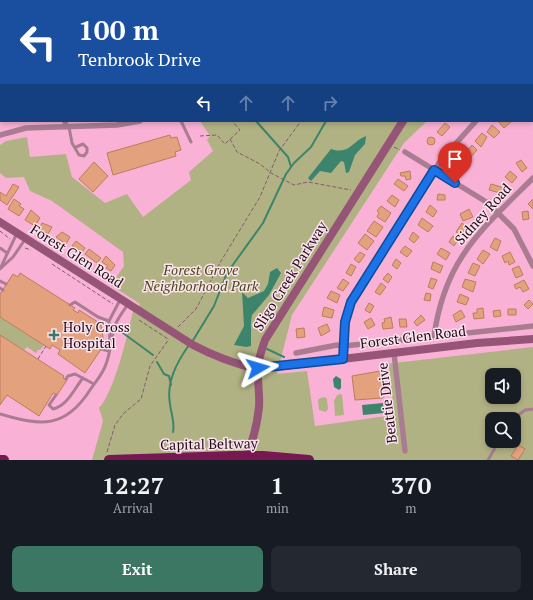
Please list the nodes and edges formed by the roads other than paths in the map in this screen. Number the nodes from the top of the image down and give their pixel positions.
1 (134, 122) edge
2 (181, 122) edge
3 (402, 122) edge
4 (475, 122) edge
5 (67, 125) edge
6 (0, 135) edge
7 (190, 142) dead end
8 (76, 147) dead end
9 (405, 152) dead end
10 (434, 170) junction
11 (533, 178) edge
12 (499, 213) junction
13 (0, 222) edge
14 (17, 233) junction
15 (26, 238) junction
16 (0, 248) edge
17 (7, 253) junction
18 (533, 266) edge
19 (0, 269) edge
20 (0, 281) edge
21 (6, 284) dead end
22 (125, 302) junction
23 (70, 305) dead end
24 (110, 321) junction
25 (533, 326) edge
26 (434, 337) junction
27 (533, 339) edge
28 (110, 346) junction
29 (344, 346) junction
30 (101, 349) dead end
31 (110, 352) junction
32 (296, 353) dead end
33 (394, 353) junction
34 (343, 359) junction
35 (258, 368) junction
36 (83, 378) junction
37 (66, 379) dead end
38 (94, 384) junction
39 (56, 395) dead end
40 (533, 409) edge
41 (521, 413) edge
42 (0, 414) edge
43 (495, 448) edge
44 (405, 451) dead end
45 (0, 460) edge
46 (4, 460) edge
47 (110, 460) edge
48 (245, 460) edge
49 (309, 460) edge
50 (488, 460) edge

1 - 5 street
2 - 7 lane
3 - 35 street, Sligo Creek Parkway
4 - 10 street
5 - 6 street
5 - 8 lane
9 - 10 street
10 - 12 street
10 - 29 street
11 - 12 street, Sidney Road
12 - 18 street
12 - 26 street, Sidney Road
13 - 14 street, Forest Glen Road
14 - 15 street, Forest Glen Road
14 - 17 lane
15 - 19 lane
15 - 22 street, Forest Glen Road
16 - 17 lane
17 - 19 lane
20 - 21 lane
22 - 24 lane
22 - 28 lane
22 - 35 street, Forest Glen Road
23 - 24 lane
24 - 28 lane
25 - 26 street, Forest Glen Road
26 - 29 street, Forest Glen Road
27 - 33 street, Forest Glen Road
28 - 31 lane
29 - 32 street, Forest Glen Road
29 - 34 street
30 - 31 lane
31 - 38 lane
33 - 34 street, Forest Glen Road
33 - 44 street, Beattie Drive
34 - 35 street, Forest Glen Road
35 - 48 street, Sligo Creek Parkway
36 - 37 lane
36 - 38 lane
36 - 39 lane
38 - 42 lane
40 - 41 lane
43 - 50 lane
45 - 46 highway
47 - 49 highway, Capital Beltway, bridge

